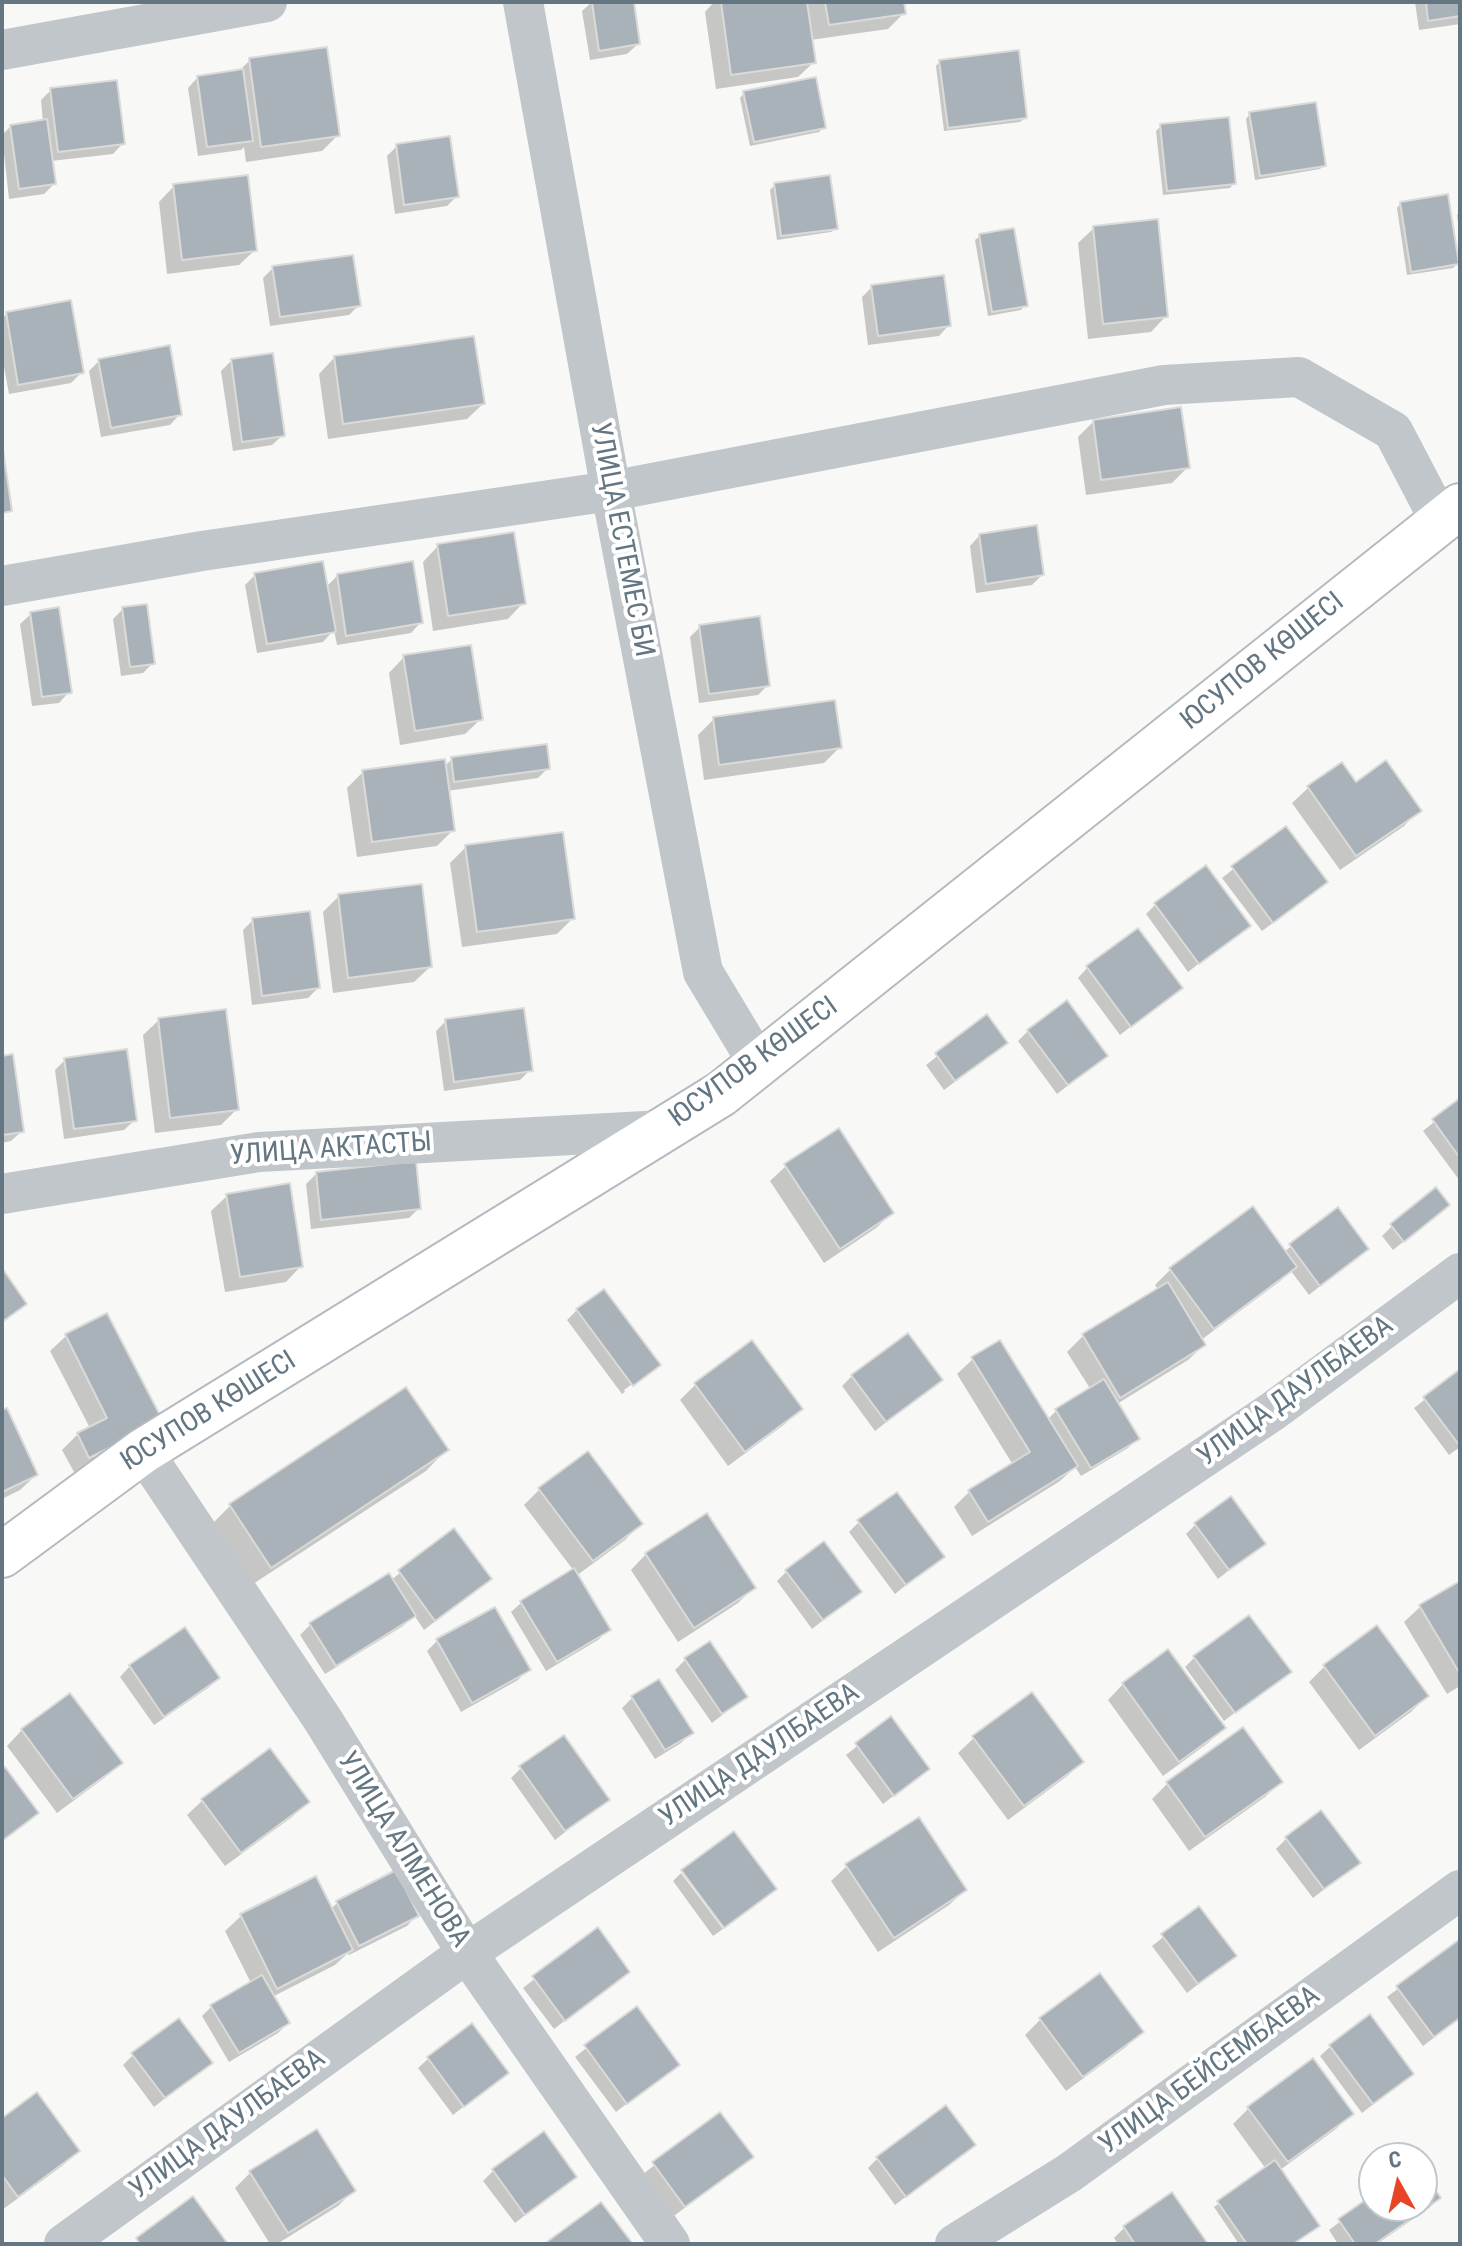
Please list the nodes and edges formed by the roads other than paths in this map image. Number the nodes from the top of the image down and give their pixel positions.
1 (267, 2) edge
2 (523, 2) edge
3 (2, 50) edge
4 (611, 491) junction
5 (1453, 525) edge
6 (2, 586) edge
7 (759, 1065) junction
8 (664, 1130) junction
9 (2, 1194) edge
10 (1460, 1273) edge
11 (143, 1451) junction
12 (2, 1555) edge
13 (1460, 1890) edge
14 (467, 1953) junction
15 (64, 2244) edge
16 (670, 2244) edge
17 (955, 2244) edge

1 - 3 street
2 - 4 street, УЛИЦА ЕСТЕМЕС БИ
4 - 5 street
4 - 6 street
4 - 7 street, УЛИЦА ЕСТЕМЕС БИ
5 - 7 street, ЮСУПОВ КӨШЕСІ
7 - 8 street, ЮСУПОВ КӨШЕСІ
8 - 9 street, УЛИЦА АКТАСТЫ
8 - 11 street, ЮСУПОВ КӨШЕСІ
10 - 14 street, УЛИЦА ДАУЛБАЕВА
11 - 12 street, ЮСУПОВ КӨШЕСІ
11 - 14 street, УЛИЦА АЛМЕНОВА
13 - 17 street, УЛИЦА БЕЙСЕМБАЕВА
14 - 15 street, УЛИЦА ДАУЛБАЕВА
14 - 16 street, УЛИЦА АЛМЕНОВА

